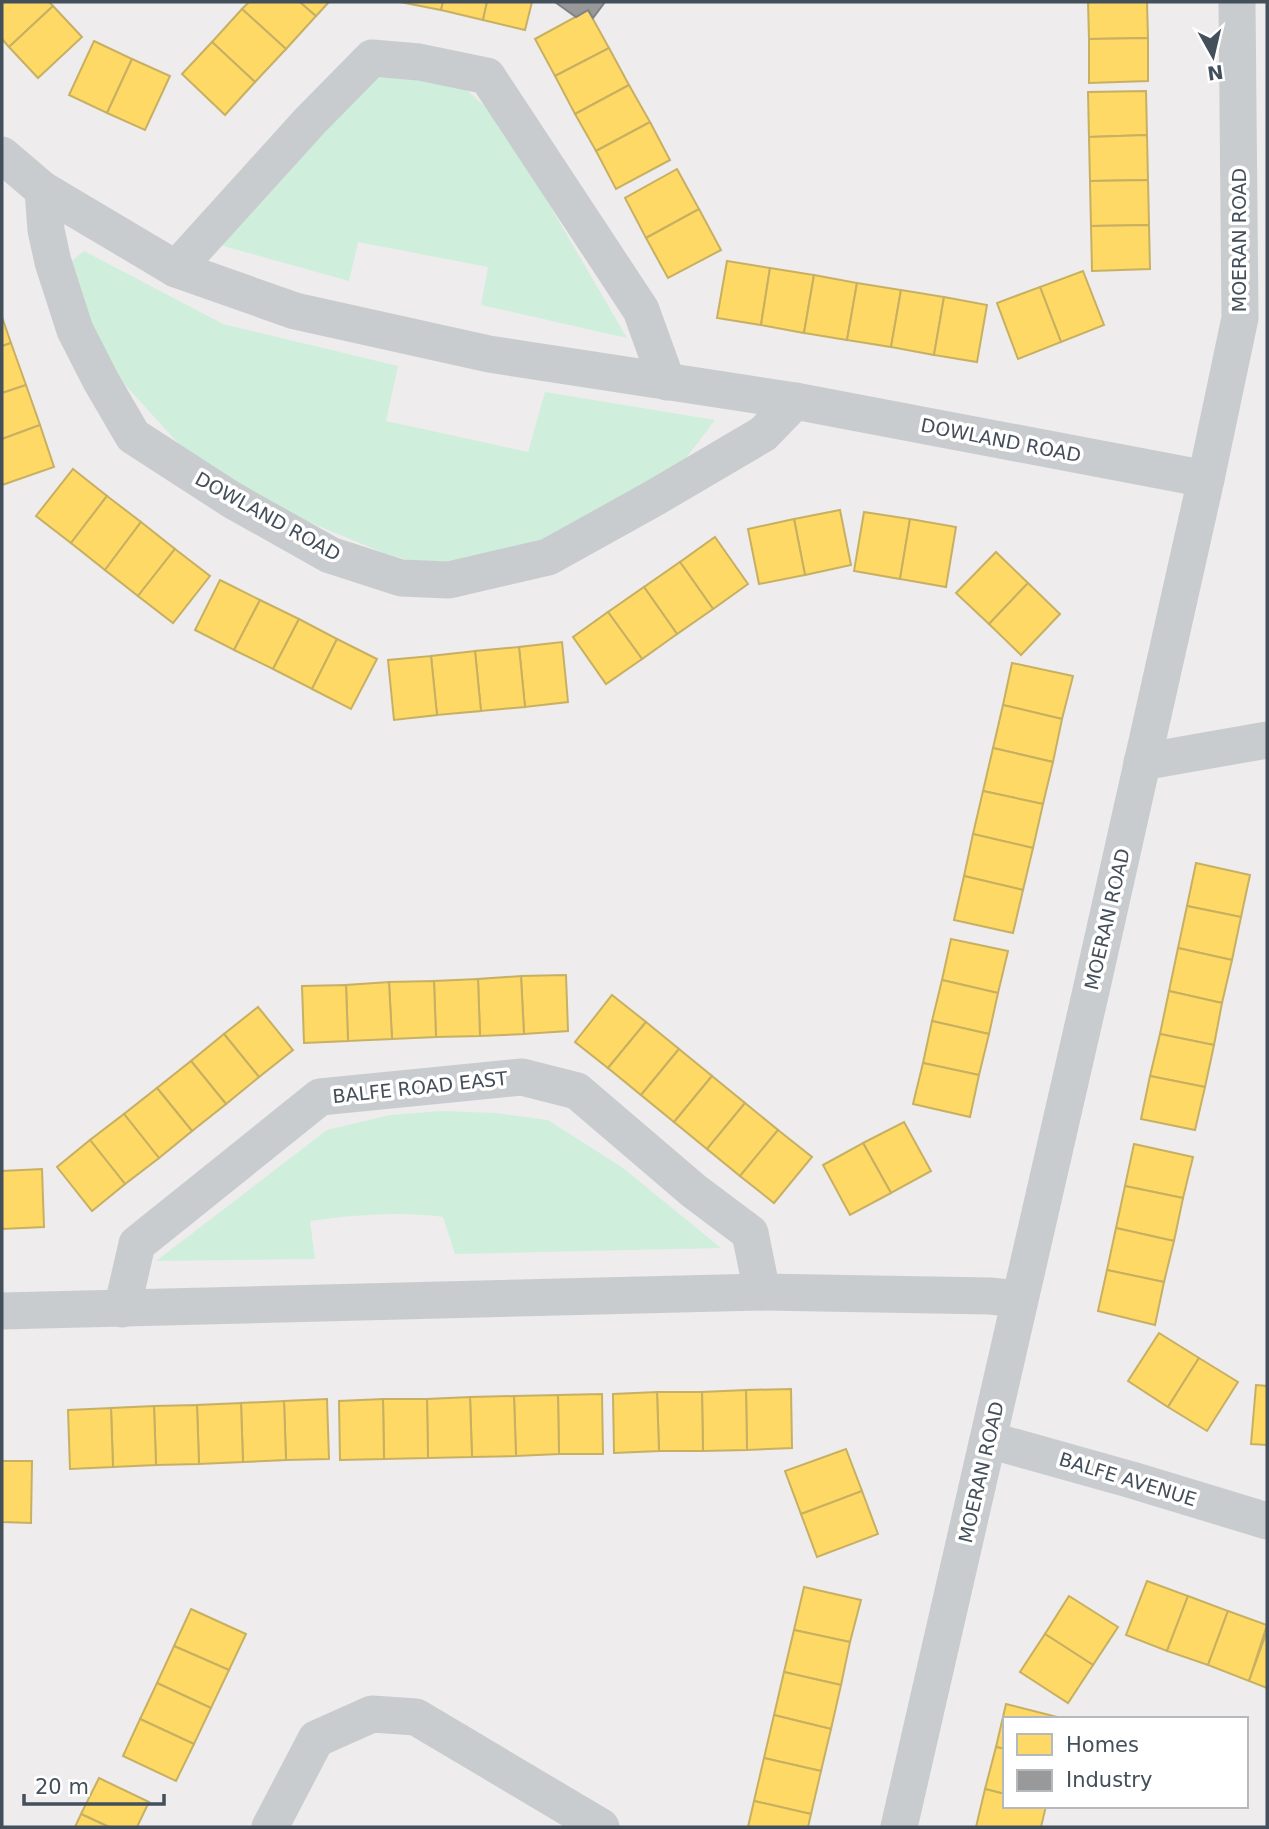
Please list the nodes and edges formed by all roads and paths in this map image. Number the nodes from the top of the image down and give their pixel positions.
1 (1237, 2) edge
2 (2, 155) edge
3 (43, 190) junction
4 (176, 269) junction
5 (1253, 323) edge
6 (667, 382) junction
7 (795, 401) junction
8 (1206, 479) junction
9 (1267, 740) edge
10 (1142, 762) junction
11 (762, 1292) junction
12 (1019, 1299) junction
13 (122, 1309) junction
14 (2, 1311) edge
15 (989, 1440) junction
16 (1267, 1521) edge
17 (270, 1827) edge
18 (601, 1827) edge
19 (900, 1827) edge

1 - 5 street, MOERAN ROAD
2 - 3 street, DOWLAND ROAD
3 - 4 street, DOWLAND ROAD
3 - 7 street, DOWLAND ROAD
4 - 6 street, DOWLAND ROAD
4 - 6 street
5 - 8 street, MOERAN ROAD
6 - 7 street, DOWLAND ROAD
7 - 8 street, DOWLAND ROAD
8 - 10 street, MOERAN ROAD
9 - 10 street
10 - 12 street, MOERAN ROAD
11 - 12 street
11 - 13 street
11 - 13 street, BALFE ROAD EAST
12 - 15 street, MOERAN ROAD
13 - 14 street
15 - 16 street, BALFE AVENUE
15 - 19 street, MOERAN ROAD
17 - 18 street

